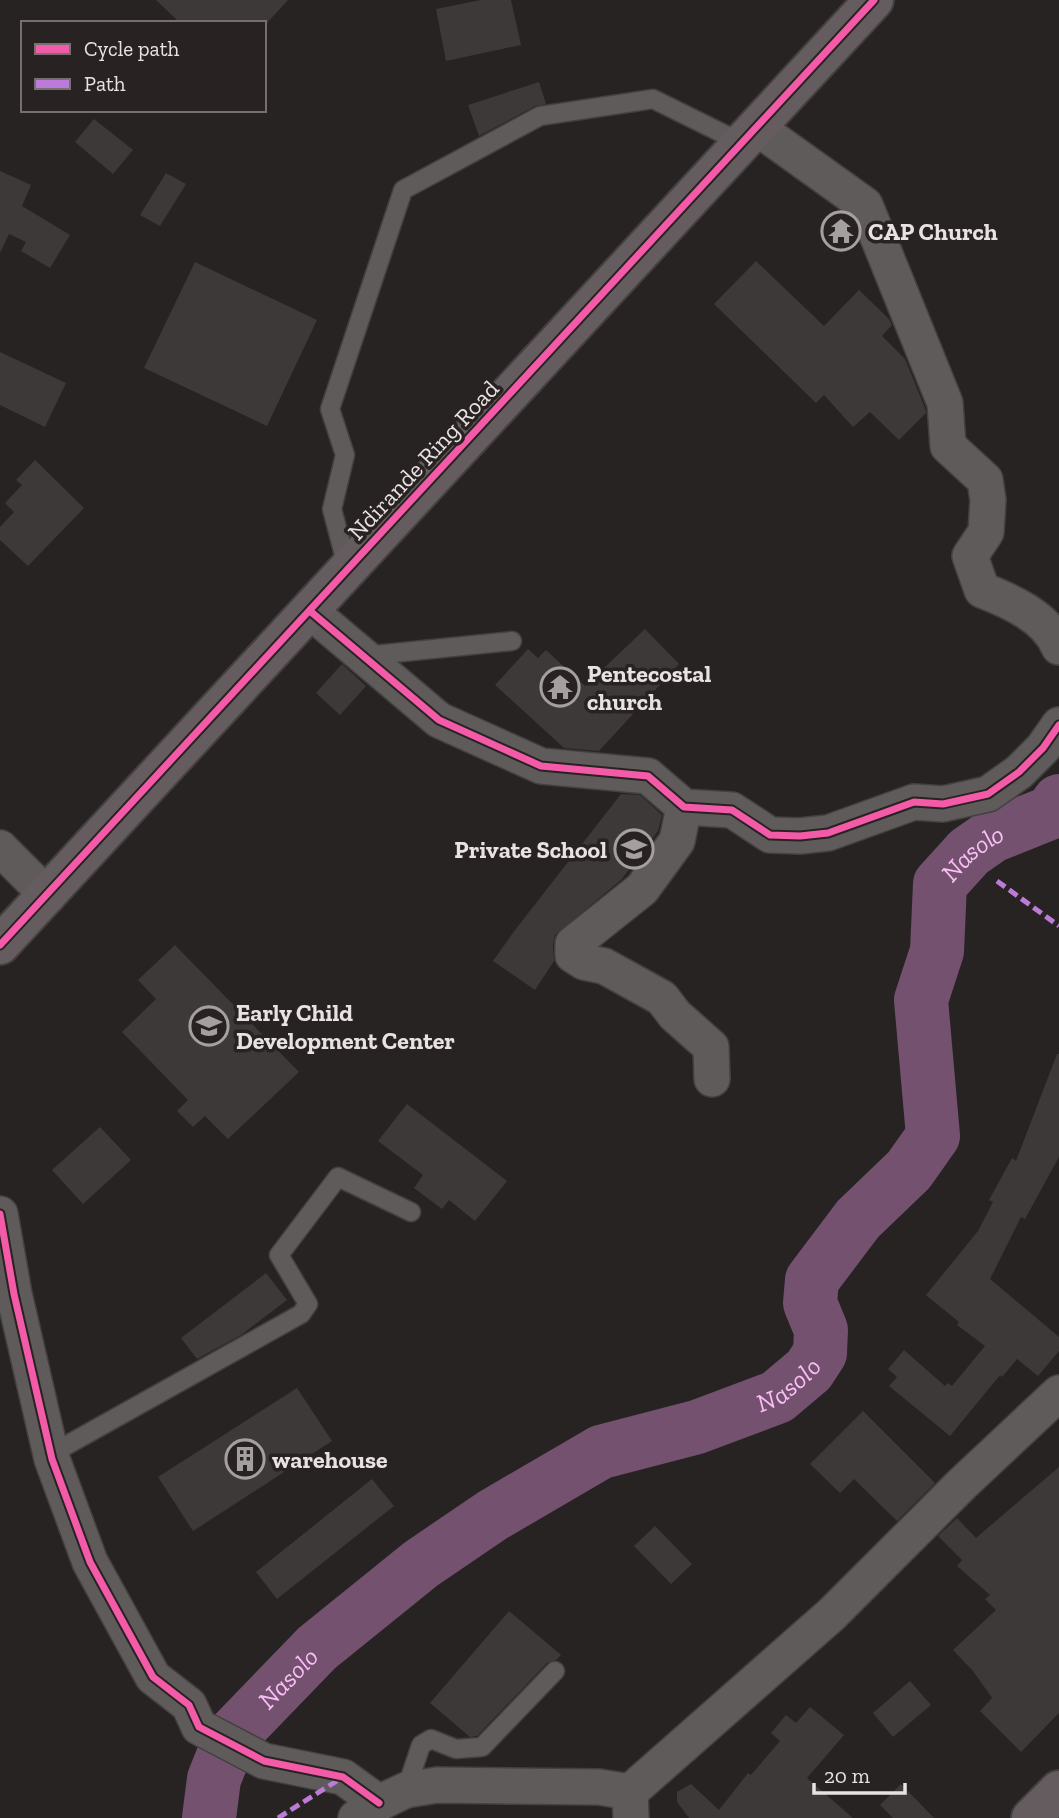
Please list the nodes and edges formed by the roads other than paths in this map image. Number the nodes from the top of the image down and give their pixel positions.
1 (874, 0) edge
2 (749, 135) junction
3 (348, 570) junction
4 (310, 611) junction
5 (512, 641) dead end
6 (1059, 647) edge
7 (364, 656) junction
8 (1059, 725) edge
9 (684, 807) junction
10 (0, 848) edge
11 (48, 895) junction
12 (0, 946) edge
13 (712, 1079) dead end
14 (411, 1212) dead end
15 (0, 1214) edge
16 (1059, 1393) edge
17 (51, 1454) junction
18 (555, 1671) dead end
19 (1059, 1790) edge
20 (380, 1804) edge
21 (630, 1805) edge
22 (1031, 1818) edge

1 - 2 street, Ndirande Ring Road
2 - 3 street, Ndirande Ring Road
2 - 3 lane
2 - 6 street
3 - 4 street, Ndirande Ring Road
4 - 7 street
4 - 11 street, Ndirande Ring Road
5 - 7 lane
7 - 9 street
8 - 9 street
9 - 13 street
10 - 11 street
11 - 12 street, Ndirande Ring Road
14 - 17 lane
15 - 17 street
16 - 21 street
17 - 20 street
18 - 20 lane
19 - 22 street
20 - 21 street

